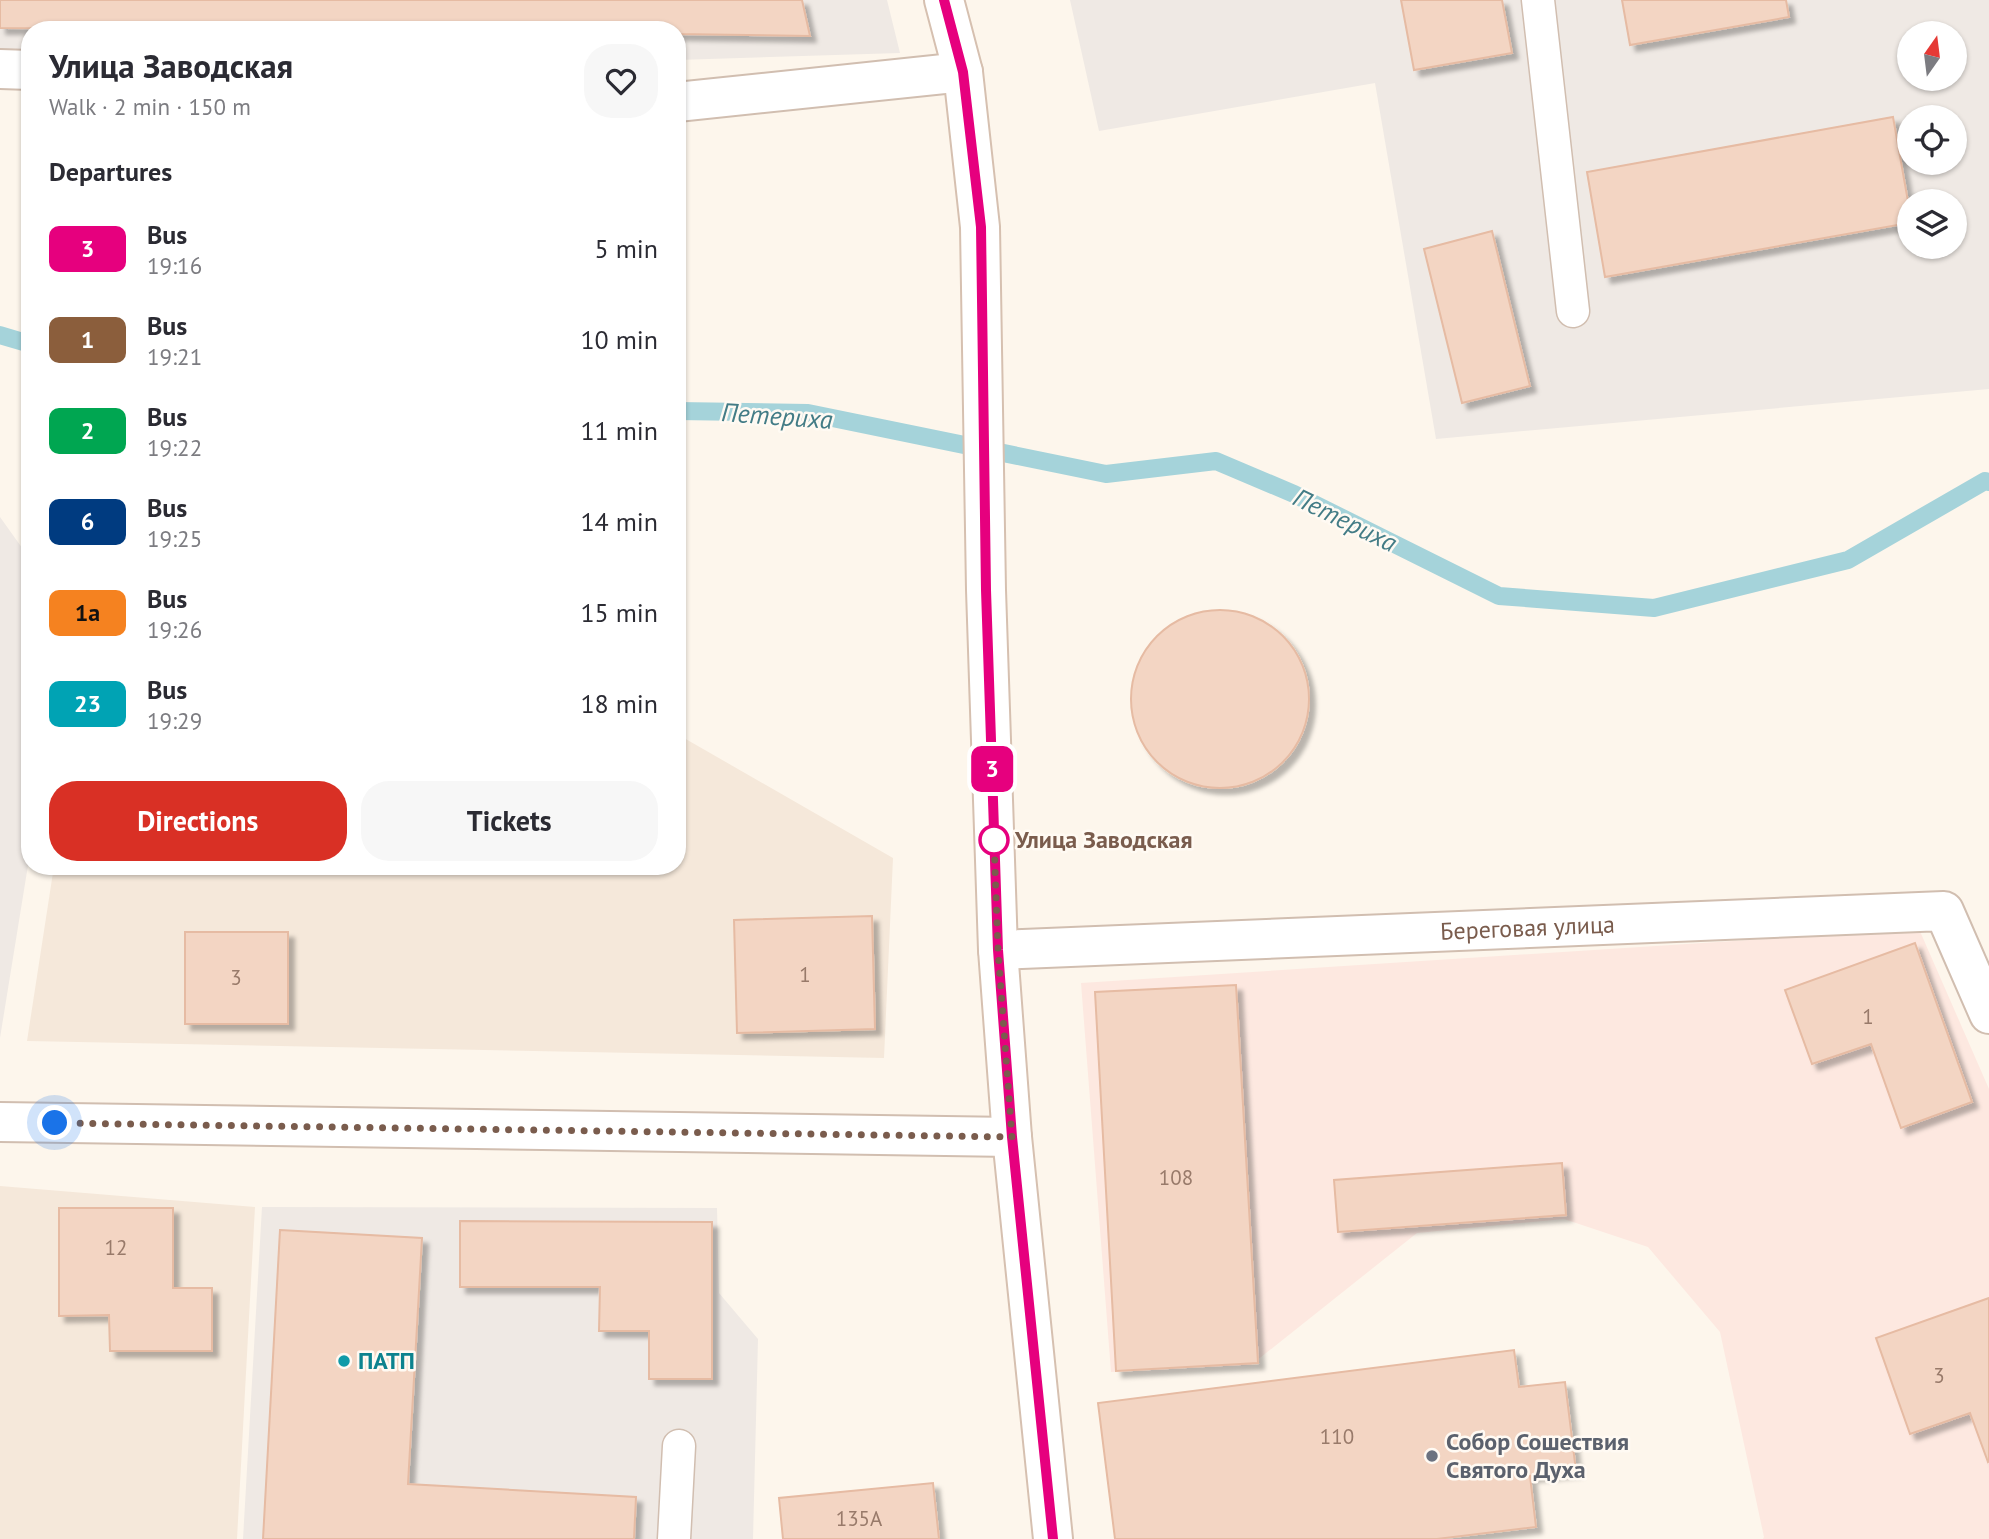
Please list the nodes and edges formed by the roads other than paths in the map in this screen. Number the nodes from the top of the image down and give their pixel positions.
1 (944, 0) edge
2 (1538, 0) edge
3 (0, 69) edge
4 (21, 70) edge
5 (963, 72) junction
6 (686, 101) edge
7 (1573, 312) dead end
8 (998, 950) junction
9 (1989, 1014) edge
10 (0, 1122) edge
11 (1012, 1137) junction
12 (679, 1446) dead end
13 (674, 1539) edge
14 (1053, 1539) edge

1 - 5 street
2 - 7 lane
3 - 4 street
5 - 6 street
5 - 8 street
8 - 9 street, Береговая улица
8 - 11 street
10 - 11 street
11 - 14 street
12 - 13 lane

